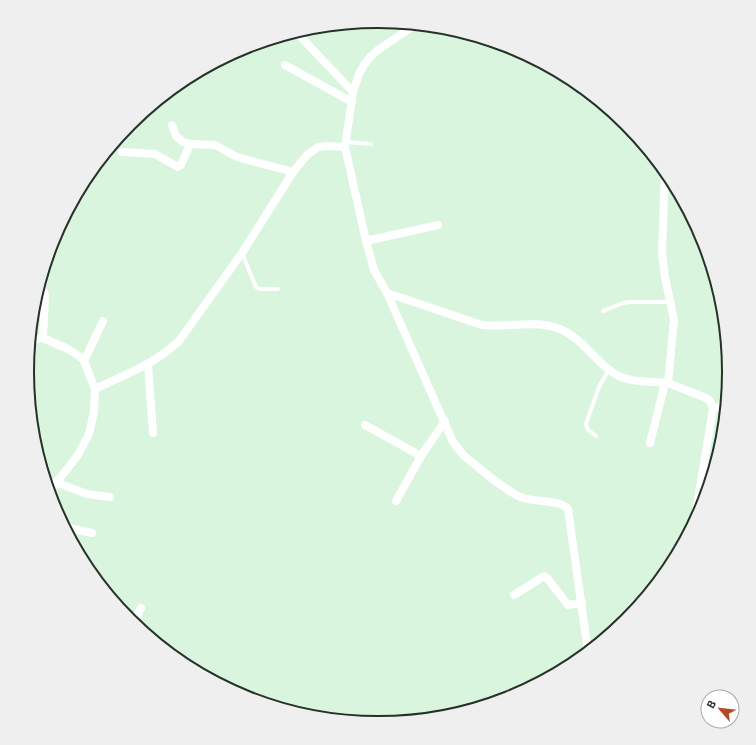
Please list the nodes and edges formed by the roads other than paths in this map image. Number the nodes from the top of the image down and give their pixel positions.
1 (408, 30) edge
2 (301, 37) edge
3 (285, 66) dead end
4 (353, 92) junction
5 (352, 102) junction
6 (172, 124) dead end
7 (190, 144) junction
8 (371, 144) dead end
9 (346, 145) junction
10 (122, 152) dead end
11 (293, 172) junction
12 (665, 182) edge
13 (438, 225) dead end
14 (366, 241) junction
15 (242, 253) junction
16 (278, 289) dead end
17 (43, 291) edge
18 (386, 293) junction
19 (670, 302) junction
20 (603, 310) dead end
21 (103, 321) dead end
22 (43, 338) junction
23 (35, 339) edge
24 (84, 361) junction
25 (148, 364) junction
26 (609, 369) junction
27 (666, 383) junction
28 (95, 389) junction
29 (721, 406) edge
30 (713, 408) junction
31 (445, 422) junction
32 (364, 425) dead end
33 (153, 433) dead end
34 (596, 436) dead end
35 (650, 444) dead end
36 (421, 456) junction
37 (55, 482) junction
38 (53, 485) edge
39 (110, 497) dead end
40 (698, 499) edge
41 (396, 501) dead end
42 (71, 528) edge
43 (92, 533) dead end
44 (514, 595) dead end
45 (582, 603) junction
46 (141, 608) dead end
47 (136, 618) edge
48 (587, 646) edge

1 - 4 street
2 - 4 street
3 - 5 street
4 - 5 street
5 - 9 street
6 - 7 street
7 - 10 street
7 - 11 street
8 - 9 lane
9 - 11 street
9 - 14 street
11 - 15 street
12 - 19 street
13 - 14 street
14 - 18 street
15 - 16 lane
15 - 25 street
17 - 22 street
18 - 26 street
18 - 31 street
19 - 20 lane
19 - 27 street
21 - 24 street
22 - 23 street
22 - 24 street
24 - 28 street
25 - 28 street
25 - 33 street
26 - 27 street
26 - 34 lane
27 - 30 street
27 - 35 street
28 - 37 street
29 - 30 street
30 - 40 street
31 - 36 street
31 - 45 street
32 - 36 street
36 - 41 street
37 - 38 street
37 - 39 street
42 - 43 street
44 - 45 street
45 - 48 street
46 - 47 street

